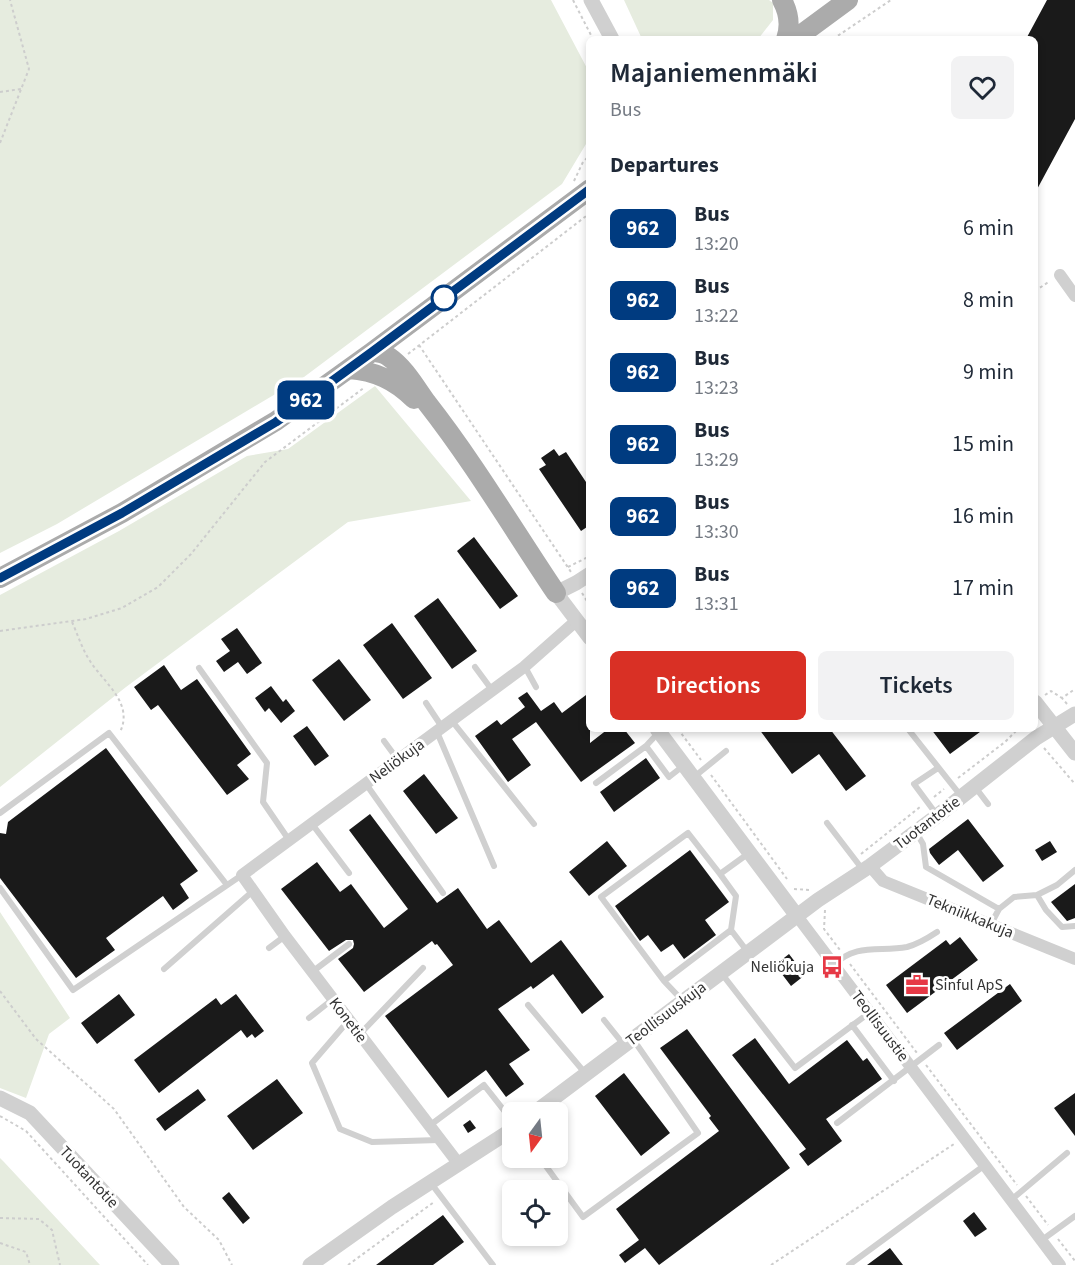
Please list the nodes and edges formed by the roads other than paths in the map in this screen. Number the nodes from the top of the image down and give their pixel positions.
1 (591, 0) edge
2 (782, 0) edge
3 (848, 0) edge
4 (610, 36) edge
5 (787, 36) edge
6 (799, 36) edge
7 (581, 186) edge
8 (1060, 275) road end
9 (1075, 296) edge
10 (414, 321) junction
11 (372, 352) junction
12 (349, 369) junction
13 (475, 469) junction
14 (586, 577) edge
15 (0, 578) edge
16 (556, 593) junction
17 (576, 621) junction
18 (586, 633) edge
19 (524, 667) junction
20 (199, 668) dead end
21 (475, 668) dead end
22 (536, 687) dead end
23 (492, 690) junction
24 (1039, 699) edge
25 (426, 703) dead end
26 (1074, 714) edge
27 (443, 726) junction
28 (1054, 727) junction
29 (656, 732) edge
30 (659, 732) edge
31 (910, 732) edge
32 (384, 741) dead end
33 (646, 746) junction
34 (726, 751) dead end
35 (398, 760) junction
36 (1072, 760) edge
37 (938, 768) junction
38 (688, 771) junction
39 (596, 783) dead end
40 (366, 784) junction
41 (975, 787) junction
42 (962, 797) junction
43 (988, 804) dead end
44 (0, 813) edge
45 (937, 816) junction
46 (312, 823) junction
47 (828, 823) dead end
48 (534, 824) dead end
49 (916, 832) junction
50 (289, 840) junction
51 (749, 853) junction
52 (863, 865) junction
53 (494, 866) dead end
54 (1075, 870) edge
55 (349, 873) dead end
56 (242, 874) junction
57 (720, 874) junction
58 (227, 885) junction
59 (0, 888) edge
60 (253, 890) junction
61 (443, 893) dead end
62 (1037, 895) junction
63 (999, 909) junction
64 (797, 916) junction
65 (991, 924) junction
66 (1075, 926) edge
67 (731, 930) junction
68 (937, 932) dead end
69 (285, 936) junction
70 (349, 944) dead end
71 (269, 948) dead end
72 (748, 952) junction
73 (1075, 958) edge
74 (834, 965) junction
75 (423, 968) dead end
76 (164, 969) dead end
77 (312, 972) junction
78 (721, 972) junction
79 (664, 981) junction
80 (333, 999) junction
81 (683, 1002) junction
82 (528, 1005) dead end
83 (870, 1012) junction
84 (309, 1018) dead end
85 (349, 1020) junction
86 (604, 1020) dead end
87 (852, 1025) junction
88 (360, 1035) junction
89 (629, 1042) junction
90 (939, 1045) dead end
91 (910, 1066) junction
92 (585, 1074) junction
93 (894, 1081) junction
94 (0, 1098) edge
95 (548, 1102) edge
96 (502, 1108) edge
97 (837, 1123) dead end
98 (429, 1126) junction
99 (502, 1136) edge
100 (439, 1140) junction
101 (1067, 1153) dead end
102 (458, 1163) junction
103 (985, 1165) junction
104 (547, 1168) edge
105 (429, 1182) junction
106 (1011, 1200) junction
107 (1075, 1216) edge
108 (1041, 1240) junction
109 (172, 1265) edge
110 (310, 1265) edge
111 (494, 1265) edge
112 (849, 1265) edge
113 (1060, 1265) edge

1 - 4 street
2 - 5 main road
3 - 6 main road
7 - 10 main road
8 - 9 street
10 - 11 main road
10 - 13 main road
11 - 12 main road
11 - 13 main road
12 - 13 main road
12 - 15 main road
13 - 16 main road
14 - 16 street
16 - 17 street
17 - 18 street
17 - 19 street, Neliökuja
19 - 22 lane
19 - 23 street, Neliökuja
20 - 50 lane
21 - 23 lane
23 - 27 street, Neliökuja
24 - 28 street
25 - 27 lane
26 - 28 street, Tuotantotie
27 - 35 street, Neliökuja
27 - 48 lane
27 - 53 lane
28 - 36 street
28 - 41 street, Tuotantotie
29 - 33 lane
30 - 38 street, Teollisuustie
31 - 37 lane
32 - 35 lane
33 - 38 lane
33 - 39 lane
34 - 38 lane
35 - 40 street, Neliökuja
37 - 42 lane
37 - 45 lane
38 - 51 street, Teollisuustie
40 - 46 street, Neliökuja
40 - 61 lane
41 - 42 street, Tuotantotie
41 - 43 lane
42 - 45 street, Tuotantotie
44 - 58 lane
45 - 49 street, Tuotantotie
46 - 50 street, Neliökuja
46 - 55 lane
47 - 52 lane
49 - 52 street, Tuotantotie
49 - 63 lane
50 - 56 street, Neliökuja
51 - 57 lane
51 - 64 street, Teollisuustie
52 - 64 street, Tuotantotie
52 - 65 street, Tekniikkakuja
54 - 62 lane
56 - 58 lane
56 - 60 street, Konetie
57 - 67 lane
57 - 79 lane
58 - 59 lane
60 - 69 street, Konetie
60 - 76 lane
62 - 63 lane
62 - 66 lane
63 - 65 lane
64 - 72 street, Teollisuuskuja
64 - 74 street, Teollisuustie
65 - 73 street, Tekniikkakuja
67 - 72 lane
67 - 79 lane
68 - 74 lane
69 - 71 lane
69 - 77 street, Konetie
70 - 77 lane
72 - 78 street, Teollisuuskuja
74 - 83 street, Teollisuustie
75 - 88 lane
77 - 80 street, Konetie
78 - 81 street, Teollisuuskuja
78 - 87 lane
79 - 81 lane
80 - 84 lane
80 - 85 street, Konetie
81 - 89 street, Teollisuuskuja
82 - 92 lane
83 - 87 lane
83 - 91 street, Teollisuustie
85 - 88 street, Konetie
85 - 100 lane
86 - 89 lane
87 - 93 lane
88 - 98 street, Konetie
89 - 92 street, Teollisuuskuja
89 - 104 lane
90 - 91 lane
91 - 93 lane
91 - 103 street, Teollisuustie
92 - 95 street, Teollisuuskuja
93 - 97 lane
94 - 109 street, Tuotantotie
96 - 98 lane
98 - 100 street, Konetie
99 - 102 street
100 - 102 street, Konetie
101 - 106 lane
102 - 105 street
103 - 106 street, Teollisuustie
103 - 112 lane
105 - 110 street
105 - 111 lane
106 - 108 street, Teollisuustie
107 - 108 lane
108 - 113 street, Teollisuustie

